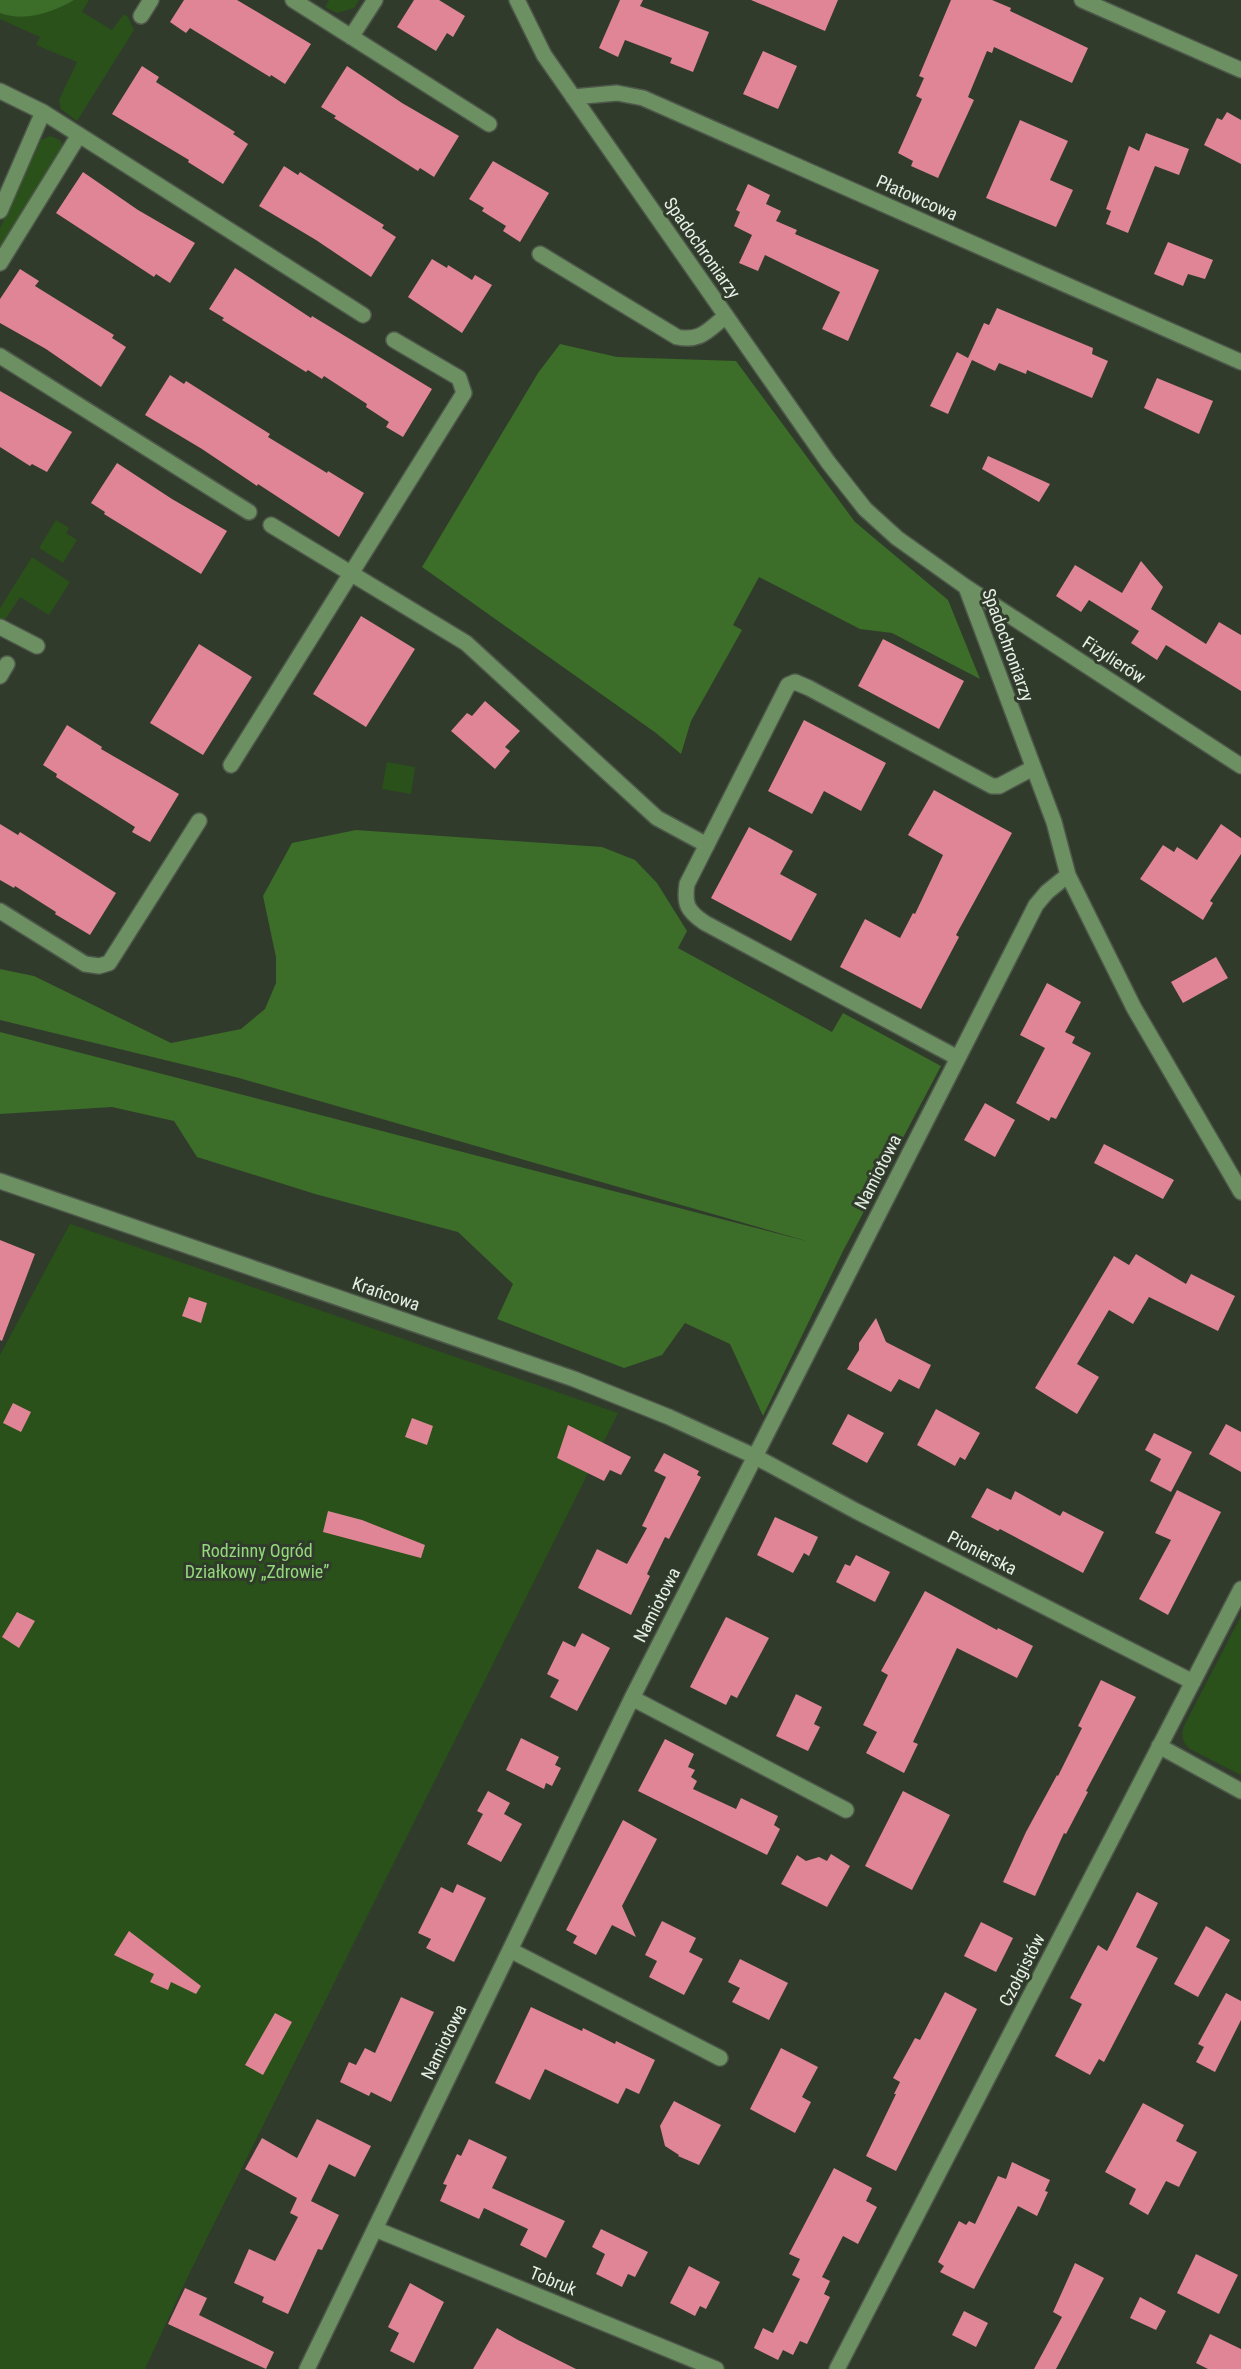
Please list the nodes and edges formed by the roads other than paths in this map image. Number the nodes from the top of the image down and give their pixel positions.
1 (151, 0) edge
2 (293, 0) edge
3 (375, 0) edge
4 (517, 0) edge
5 (1082, 0) edge
6 (141, 16) dead end
7 (351, 37) junction
8 (1241, 70) edge
9 (0, 91) edge
10 (573, 97) junction
11 (43, 112) junction
12 (489, 124) dead end
13 (79, 135) junction
14 (0, 212) edge
15 (540, 254) dead end
16 (0, 263) edge
17 (363, 315) dead end
18 (726, 316) junction
19 (394, 340) dead end
20 (0, 356) edge
21 (1241, 362) edge
22 (249, 512) dead end
23 (271, 525) dead end
24 (350, 572) junction
25 (966, 587) junction
26 (0, 627) edge
27 (36, 646) dead end
28 (231, 765) dead end
29 (1241, 766) edge
30 (1033, 768) junction
31 (199, 821) dead end
32 (707, 844) junction
33 (1068, 875) junction
34 (0, 911) edge
35 (958, 1058) junction
36 (0, 1181) edge
37 (1241, 1192) edge
38 (754, 1456) junction
39 (1241, 1588) edge
40 (1193, 1682) junction
41 (632, 1698) junction
42 (1159, 1746) junction
43 (1241, 1791) edge
44 (846, 1810) dead end
45 (510, 1950) junction
46 (720, 2058) dead end
47 (375, 2229) junction
48 (307, 2369) edge
49 (716, 2369) edge
50 (837, 2369) edge

1 - 6 street
2 - 7 street
3 - 7 street
4 - 10 street, Spadochroniarzy
5 - 8 street
7 - 12 street
9 - 11 street
10 - 18 street, Spadochroniarzy
10 - 21 street, Płatowcowa
11 - 13 street
11 - 14 street
13 - 16 street
13 - 17 street
15 - 18 street
18 - 25 street, Spadochroniarzy
19 - 24 street
20 - 22 street
23 - 24 street
24 - 28 street
24 - 32 street
25 - 29 street, Fizylierów
25 - 30 street, Spadochroniarzy
26 - 27 street
30 - 32 street
30 - 33 street, Spadochroniarzy
31 - 34 street
32 - 35 street
33 - 35 street, Namiotowa
33 - 37 street, Spadochroniarzy
35 - 38 street, Namiotowa
36 - 38 street, Krańcowa
38 - 40 street, Pionierska
38 - 41 street, Namiotowa
39 - 40 street, Czołgistów
40 - 42 street, Czołgistów
41 - 44 street
41 - 45 street, Namiotowa
42 - 43 street
42 - 50 street, Czołgistów
45 - 46 street
45 - 47 street, Namiotowa
47 - 48 street, Namiotowa
47 - 49 street, Tobruk

